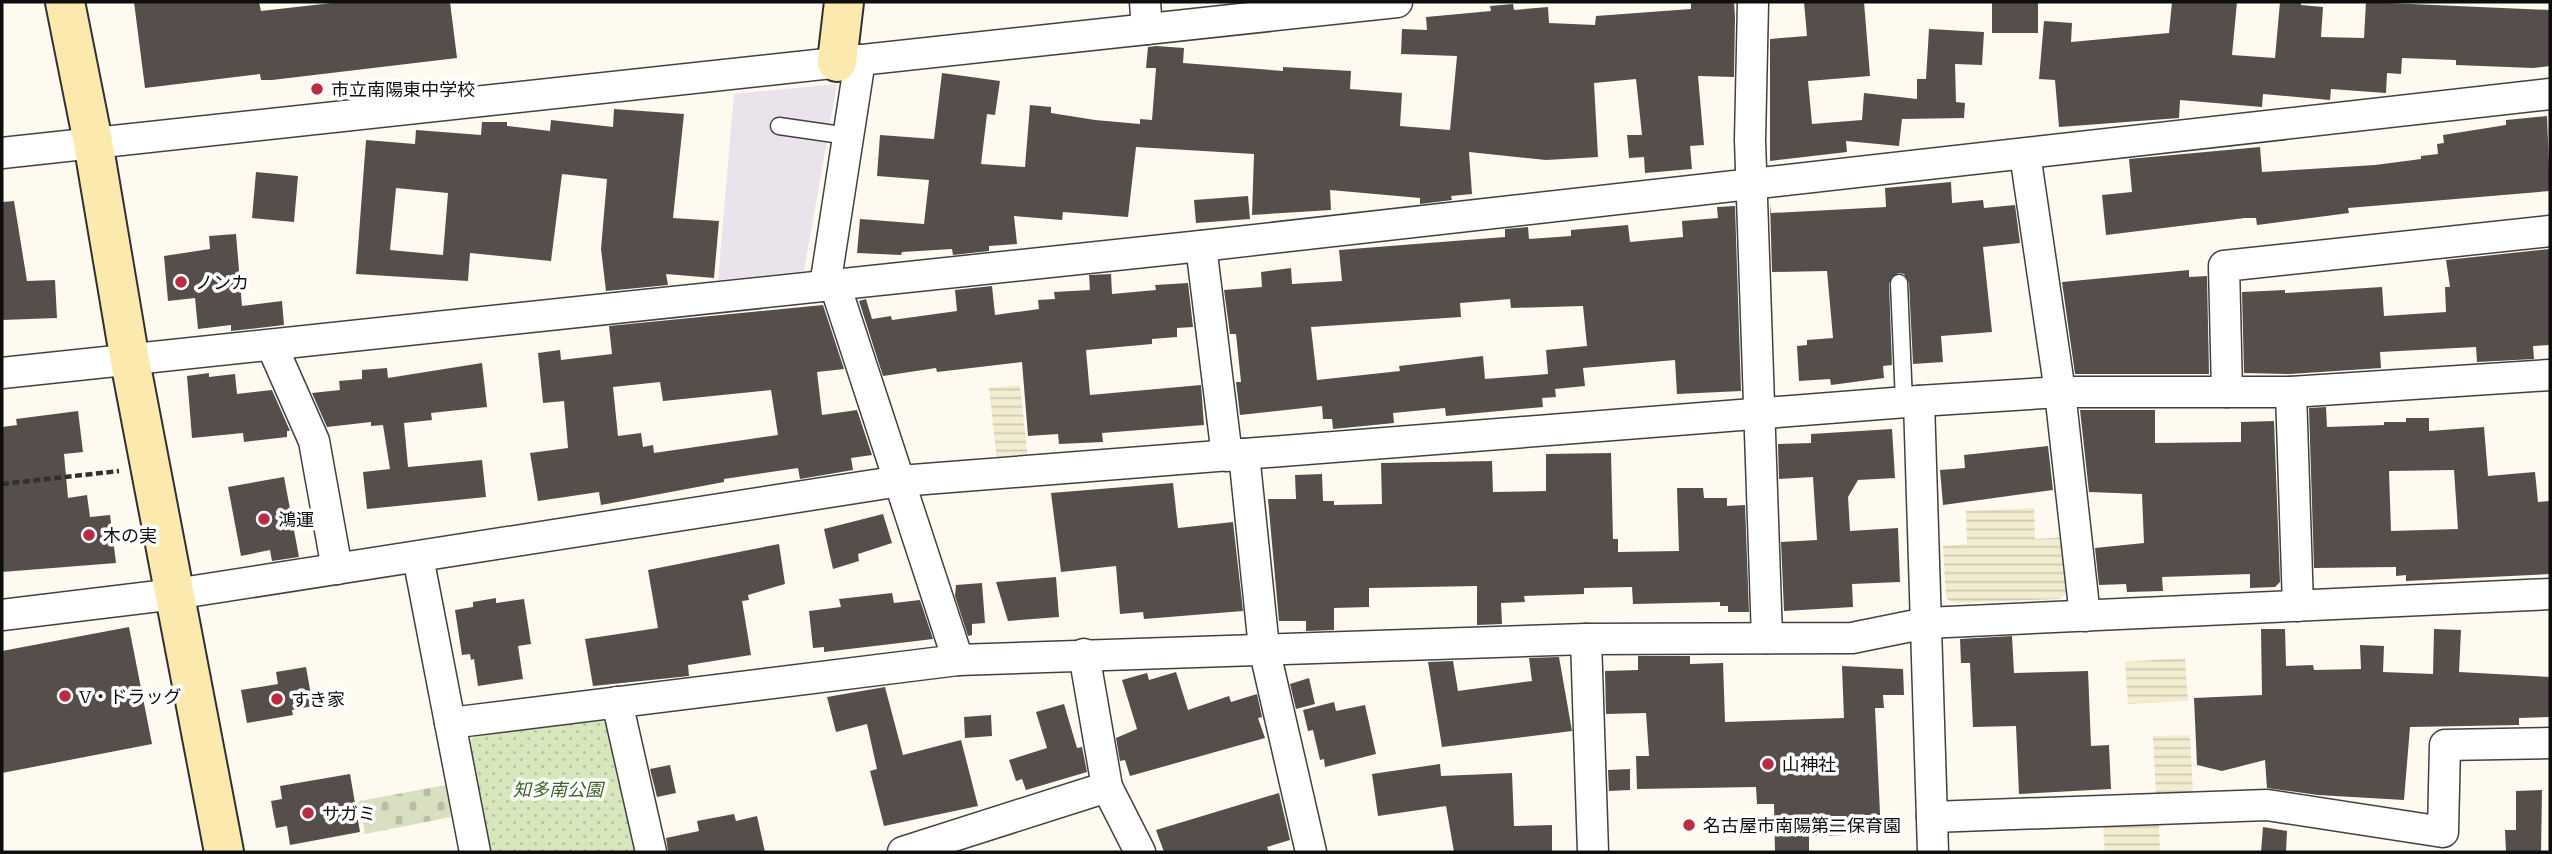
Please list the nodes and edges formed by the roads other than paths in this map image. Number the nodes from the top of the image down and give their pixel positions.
1 (65, 2) edge
2 (844, 2) edge
3 (1397, 2) edge
4 (1753, 2) edge
5 (1146, 15) edge
6 (848, 61) junction
7 (2550, 94) edge
8 (779, 126) dead end
9 (848, 136) junction
10 (93, 142) junction
11 (2, 153) edge
12 (2025, 154) junction
13 (1752, 184) junction
14 (2550, 231) edge
15 (1201, 246) junction
16 (1899, 283) dead end
17 (830, 286) junction
18 (272, 346) junction
19 (130, 361) junction
20 (2, 373) edge
21 (2550, 375) edge
22 (2227, 392) junction
23 (2291, 392) junction
24 (2060, 393) junction
25 (1912, 402) junction
26 (1760, 414) junction
27 (1235, 455) junction
28 (900, 481) junction
29 (418, 557) junction
30 (337, 569) junction
31 (175, 594) junction
32 (2550, 594) edge
33 (2298, 606) junction
34 (2, 615) edge
35 (2085, 616) junction
36 (1926, 624) junction
37 (1767, 638) junction
38 (1586, 639) junction
39 (1264, 648) junction
40 (1084, 654) junction
41 (958, 660) junction
42 (617, 702) junction
43 (450, 723) junction
44 (2550, 743) edge
45 (1107, 787) junction
46 (1932, 817) junction
47 (2437, 842) edge
48 (224, 852) edge
49 (475, 852) edge
50 (651, 852) edge
51 (903, 852) edge
52 (1140, 852) edge
53 (1311, 852) edge
54 (1593, 852) edge
55 (1933, 852) edge

1 - 10 street
2 - 6 street
3 - 5 street
4 - 13 street
5 - 6 street
6 - 9 street
6 - 10 street
7 - 12 street
8 - 9 lane
9 - 17 street
10 - 11 street
10 - 19 street
12 - 13 street
12 - 24 street
13 - 15 street
13 - 26 street
14 - 22 street
15 - 17 street
15 - 27 street
16 - 25 lane
17 - 18 street
17 - 28 street
18 - 19 street
18 - 30 street
19 - 20 street
19 - 31 street
21 - 23 street
22 - 23 street
22 - 24 street
23 - 33 street
24 - 25 street
24 - 35 street
25 - 26 street
25 - 36 street
26 - 27 street
26 - 37 street
27 - 28 street
27 - 39 street
28 - 29 street
28 - 41 street
29 - 30 street
29 - 43 street
30 - 31 street
31 - 34 street
31 - 48 street
32 - 33 street
33 - 35 street
35 - 36 street
36 - 37 street
36 - 46 street
37 - 38 street
38 - 39 street
38 - 54 street
39 - 40 street
39 - 53 street
40 - 41 street
40 - 45 street
41 - 42 street
42 - 43 street
42 - 50 street
43 - 49 street
44 - 47 street
45 - 51 street
45 - 52 street
46 - 47 street
46 - 55 street

